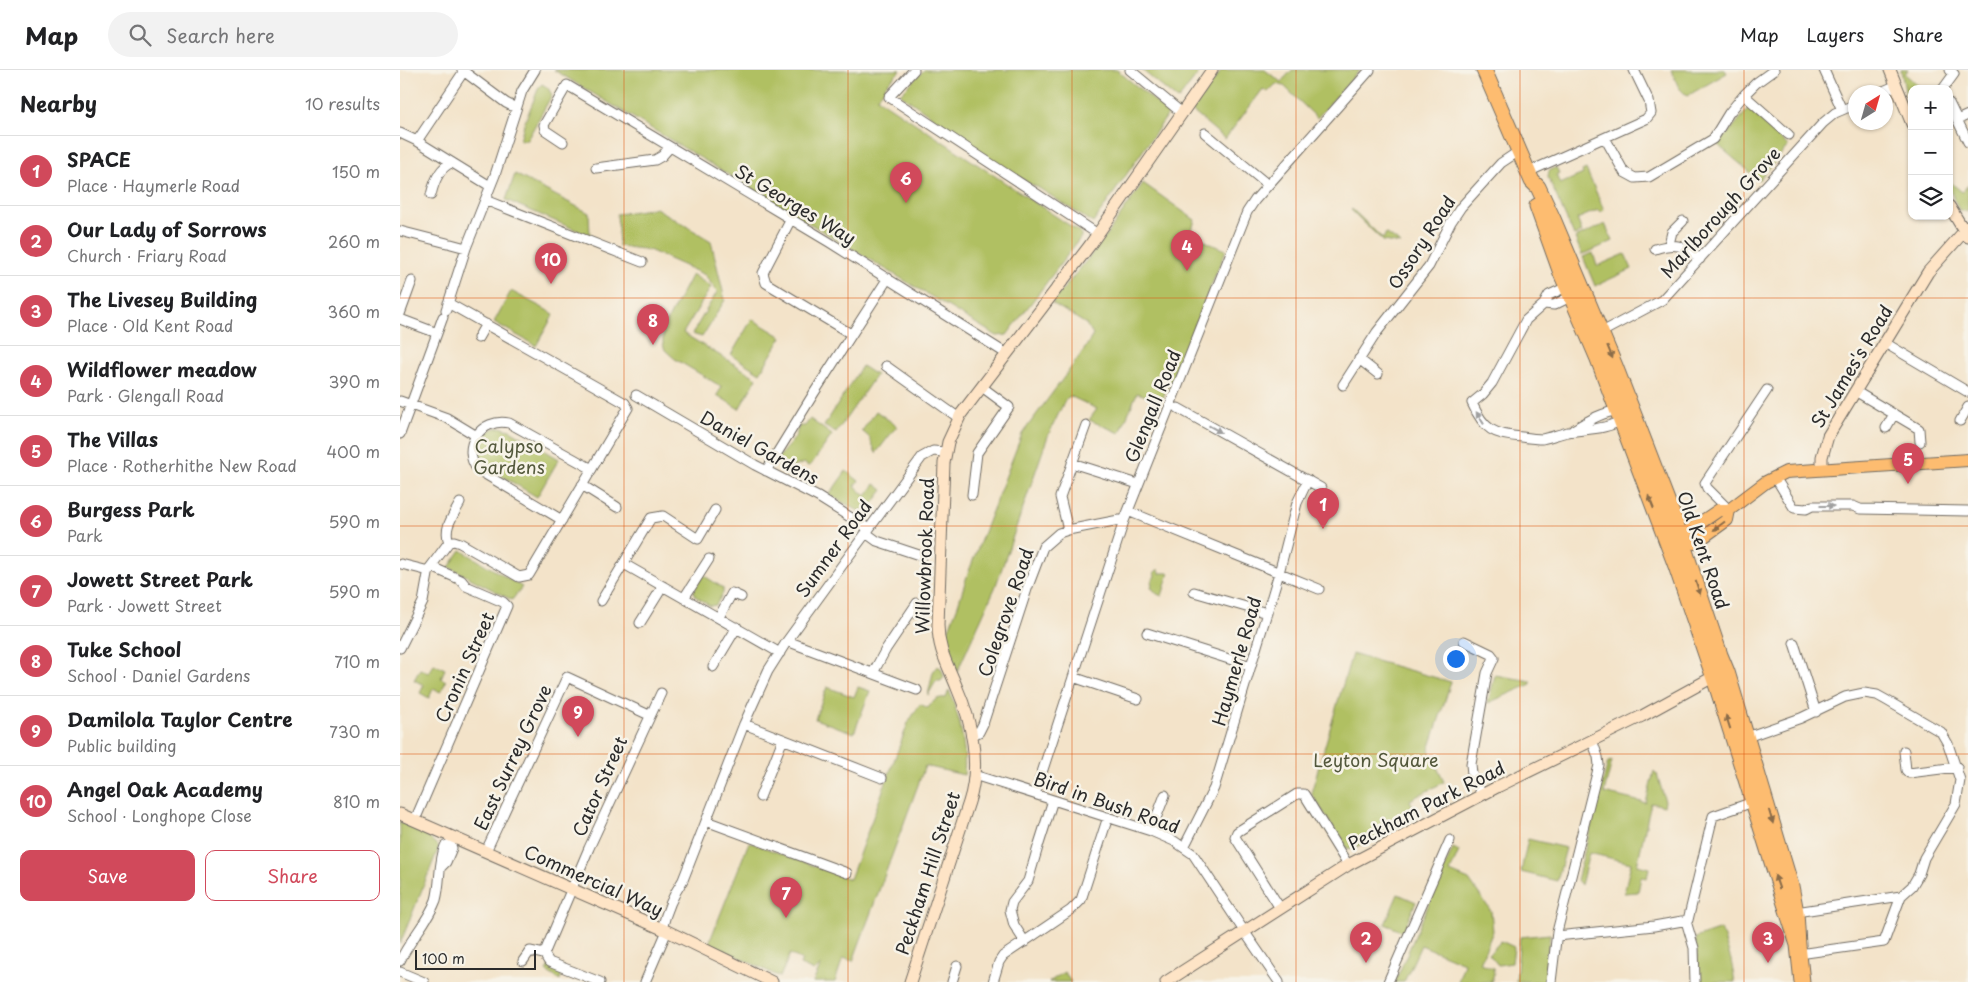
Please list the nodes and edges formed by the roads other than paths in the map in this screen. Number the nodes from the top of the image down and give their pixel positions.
1 (529, 70) edge
2 (536, 70) edge
3 (914, 70) edge
4 (1130, 70) edge
5 (1212, 70) edge
6 (1370, 70) edge
7 (1484, 70) edge
8 (1634, 70) edge
9 (1774, 70) edge
10 (1824, 70) edge
11 (1890, 70) edge
12 (1950, 70) edge
13 (463, 71) edge
14 (528, 81) junction
15 (1946, 85) edge
16 (1895, 86) joint
17 (1744, 95) junction
18 (1848, 107) edge
19 (516, 108) junction
20 (1842, 110) junction
21 (1953, 112) edge
22 (1182, 113) junction
23 (1908, 115) edge
24 (1968, 115) edge
25 (1957, 120) junction
26 (400, 133) edge
27 (1205, 133) dead end
28 (1789, 135) dead end
29 (1605, 138) junction
30 (418, 141) junction
31 (563, 142) dead end
32 (1968, 142) edge
33 (670, 147) junction
34 (1519, 151) junction
35 (451, 163) junction
36 (596, 168) dead end
37 (1530, 176) junction
38 (1268, 185) junction
39 (490, 186) junction
40 (431, 195) dead end
41 (485, 200) junction
42 (1953, 212) edge
43 (790, 219) junction
44 (1683, 221) dead end
45 (400, 231) edge
46 (1967, 232) edge
47 (1098, 234) junction
48 (1669, 244) junction
49 (466, 248) junction
50 (1655, 249) dead end
51 (1700, 259) junction
52 (642, 262) dead end
53 (888, 278) junction
54 (412, 281) dead end
55 (1573, 289) junction
56 (446, 310) junction
57 (400, 314) edge
58 (400, 319) edge
59 (486, 324) junction
60 (1602, 332) junction
61 (437, 333) junction
62 (851, 334) junction
63 (478, 338) dead end
64 (1885, 343) junction
65 (1007, 354) junction
66 (1359, 359) junction
67 (886, 366) dead end
68 (1378, 374) dead end
69 (1343, 385) dead end
70 (982, 387) junction
71 (1767, 390) dead end
72 (1855, 391) junction
73 (1968, 392) edge
74 (636, 395) dead end
75 (400, 401) edge
76 (411, 405) junction
77 (1968, 407) edge
78 (1178, 408) dead end
79 (1632, 411) junction
80 (1894, 414) junction
81 (1618, 416) junction
82 (959, 418) junction
83 (1960, 421) dead end
84 (1086, 425) dead end
85 (1886, 428) dead end
86 (400, 434) edge
87 (475, 435) junction
88 (1920, 442) dead end
89 (945, 452) junction
90 (1968, 460) edge
91 (1072, 463) junction
92 (1822, 469) junction
93 (592, 470) junction
94 (766, 472) junction
95 (1775, 477) junction
96 (1308, 480) junction
97 (1138, 484) junction
98 (582, 485) junction
99 (1321, 488) dead end
100 (972, 495) dead end
101 (460, 502) dead end
102 (618, 507) dead end
103 (715, 510) dead end
104 (1729, 510) junction
105 (1128, 511) junction
106 (1968, 511) edge
107 (562, 520) junction
108 (1124, 521) junction
109 (1068, 530) junction
110 (867, 531) junction
111 (449, 542) junction
112 (1676, 544) junction
113 (922, 556) dead end
114 (709, 559) dead end
115 (401, 564) dead end
116 (624, 564) junction
117 (430, 569) junction
118 (1279, 572) junction
119 (663, 586) junction
120 (1319, 588) dead end
121 (1194, 592) dead end
122 (741, 597) dead end
123 (684, 598) junction
124 (602, 602) dead end
125 (917, 604) dead end
126 (1267, 613) junction
127 (719, 617) junction
128 (640, 622) dead end
129 (737, 627) junction
130 (1147, 633) dead end
131 (787, 641) junction
132 (1464, 641) dead end
133 (1794, 643) dead end
134 (400, 648) edge
135 (780, 653) junction
136 (1720, 655) junction
137 (1250, 666) junction
138 (713, 667) dead end
139 (873, 673) junction
140 (1072, 677) junction
141 (1713, 677) junction
142 (918, 690) dead end
143 (661, 693) dead end
144 (1138, 699) dead end
145 (1816, 712) junction
146 (649, 715) junction
147 (744, 724) junction
148 (971, 736) junction
149 (1747, 737) junction
150 (783, 739) junction
151 (1592, 740) junction
152 (1904, 751) dead end
153 (1957, 767) junction
154 (974, 775) junction
155 (882, 778) dead end
156 (1035, 794) junction
157 (1165, 795) dead end
158 (1482, 795) junction
159 (760, 797) dead end
160 (1053, 800) junction
161 (1753, 801) junction
162 (400, 814) edge
163 (1108, 817) junction
164 (415, 820) junction
165 (706, 821) junction
166 (1151, 831) junction
167 (451, 840) junction
168 (1450, 840) dead end
169 (1184, 847) junction
170 (486, 851) junction
171 (1348, 865) junction
172 (846, 873) dead end
173 (571, 889) junction
174 (1901, 896) junction
175 (1280, 908) junction
176 (1796, 912) junction
177 (1686, 920) junction
178 (664, 927) junction
179 (1244, 932) junction
180 (1557, 936) junction
181 (1024, 942) junction
182 (1798, 950) junction
183 (544, 954) junction
184 (400, 961) edge
185 (524, 961) dead end
186 (958, 966) dead end
187 (400, 972) edge
188 (573, 972) junction
189 (770, 981) edge
190 (424, 982) edge
191 (568, 982) edge
192 (600, 982) edge
193 (645, 982) edge
194 (910, 982) edge
195 (952, 982) edge
196 (993, 982) edge
197 (1166, 982) edge
198 (1279, 982) edge
199 (1388, 982) edge
200 (1551, 982) edge
201 (1695, 982) edge
202 (1802, 982) edge

1 - 14 street
2 - 14 street
3 - 47 street
4 - 22 street
5 - 22 main road
6 - 38 street, Glengall Road
7 - 34 highway, Old Kent Road
8 - 29 street
9 - 17 street
10 - 20 street
11 - 16 main road
12 - 15 street
13 - 19 street
13 - 30 street
14 - 19 street
16 - 23 main road
17 - 28 street
17 - 29 street
18 - 20 street, Marlborough Grove
19 - 39 street
20 - 51 street, Marlborough Grove
21 - 25 street
22 - 47 main road
24 - 25 street
25 - 32 street
26 - 30 street
27 - 38 street
29 - 37 street
30 - 35 street
31 - 33 street, St Georges Way
33 - 36 street
33 - 43 street, St Georges Way
34 - 37 highway, Old Kent Road
34 - 66 street, Ossory Road
35 - 39 street
35 - 40 street
37 - 55 highway, Old Kent Road
38 - 97 street, Glengall Road
39 - 41 street
41 - 49 street
41 - 52 street
42 - 46 main road
43 - 53 street, St Georges Way
43 - 62 street
44 - 48 street
45 - 49 street
46 - 64 main road, St James's Road
47 - 65 main road
48 - 50 street
48 - 51 street
49 - 56 street
51 - 60 street, Marlborough Grove
53 - 62 street
53 - 65 street, St Georges Way
54 - 57 street
55 - 60 highway, Old Kent Road
55 - 81 highway, Old Kent Road
81 -> 55 street
56 - 59 street
56 - 61 street
58 - 61 street
59 - 63 street
59 - 93 street
60 -> 79 highway, Old Kent Road
61 - 76 street
62 - 94 street
64 - 72 main road, St James's Road
64 - 73 street
65 - 70 main road
66 - 68 street
66 - 69 street, Ossory Road
67 - 82 street
70 - 82 main road
70 - 100 street
71 - 104 street
72 - 80 street
72 - 92 main road, St James's Road
74 - 94 street, Daniel Gardens
75 - 76 street
76 - 86 street
76 - 87 street
77 - 83 street
78 -> 96 street
79 - 81 street
79 - 112 highway, Old Kent Road
80 - 85 street
80 - 88 street
112 -> 81 highway, Old Kent Road
82 - 89 main road
84 - 91 street
87 - 93 street
87 - 107 street
89 - 110 street, Sumner Road
89 - 148 main road, Willowbrook Road
90 - 92 main road
91 - 97 street
91 - 109 street
92 - 95 main road
93 - 98 street
94 - 110 street, Daniel Gardens
95 - 104 main road
95 -> 106 street
96 - 99 street
96 - 118 street, Haymerle Road
97 - 105 street, Glengall Road
98 - 102 street
98 - 107 street
101 - 111 street
103 - 116 street
104 - 112 main road
105 - 108 street, Glengall Road
105 - 118 street
107 - 111 street
108 - 109 street, Colegrove Road
108 - 140 street, Glengall Road
109 - 148 street, Colegrove Road
110 - 113 street, Daniel Gardens
110 - 131 street, Sumner Road
111 - 117 street
112 -> 136 highway, Old Kent Road
112 - 141 highway, Old Kent Road
114 - 123 street
115 - 117 street
116 - 119 street
116 - 124 street
117 - 134 street
117 - 164 street, Cronin Street
118 - 120 street
118 - 126 street, Haymerle Road
119 - 123 street
119 - 128 street
121 - 126 street
122 - 127 street
123 - 127 street
125 - 139 street
126 - 137 street, Haymerle Road
127 - 129 street
129 - 135 street
129 - 138 street
130 - 137 street
131 - 135 street, Sumner Road
131 - 139 street
132 - 158 street
133 - 145 street
135 - 147 street, Sumner Road
136 - 141 main road
136 - 149 highway, Old Kent Road
137 - 169 street, Haymerle Road
139 - 142 street
140 - 144 street
140 - 156 street, Glengall Road
141 - 151 main road, Peckham Park Road
161 -> 141 highway, Old Kent Road
143 - 146 street, Cator Street
145 - 149 street
145 - 153 street
146 - 170 street, East Surrey Grove
146 - 173 street, Cator Street
147 - 150 street
147 - 165 street, Sumner Road
148 - 154 main road, Willowbrook Road
149 - 161 highway
149 -> 176 highway, Old Kent Road
150 - 155 street
150 - 159 street
151 - 158 main road, Peckham Park Road
151 - 180 street
152 - 153 street
153 - 174 street
154 - 156 street, Bird in Bush Road
154 - 194 main road, Peckham Hill Street
156 - 160 street, Bird in Bush Road
157 - 166 street
158 - 171 main road, Peckham Park Road
160 - 163 street, Bird in Bush Road
160 - 181 street
161 - 177 street
182 -> 161 highway, Old Kent Road
162 - 164 main road, Commercial Way
163 - 166 street, Bird in Bush Road
163 - 181 street
164 - 167 main road, Commercial Way
165 - 172 street
165 - 178 street, Sumner Road
166 - 169 street, Bird in Bush Road
167 - 170 main road, Commercial Way
167 - 184 street
168 - 199 street
169 - 179 street, Bird in Bush Road
170 - 173 main road, Commercial Way
171 - 175 main road, Peckham Park Road
171 - 175 street
173 - 178 main road, Commercial Way
173 - 183 street, Cator Street
174 - 176 street
174 - 182 street
175 - 179 main road, Peckham Park Road
176 - 182 highway, Old Kent Road
177 - 180 street
177 - 201 street
178 - 189 main road, Commercial Way
178 - 193 street, Sumner Road
179 - 197 main road, Peckham Park Road
179 - 198 street, Bird in Bush Road
180 - 200 street
181 - 196 street
182 - 202 highway, Old Kent Road
183 - 185 street
183 - 188 street
186 - 195 street
187 - 190 street
188 - 191 street
188 - 192 street

